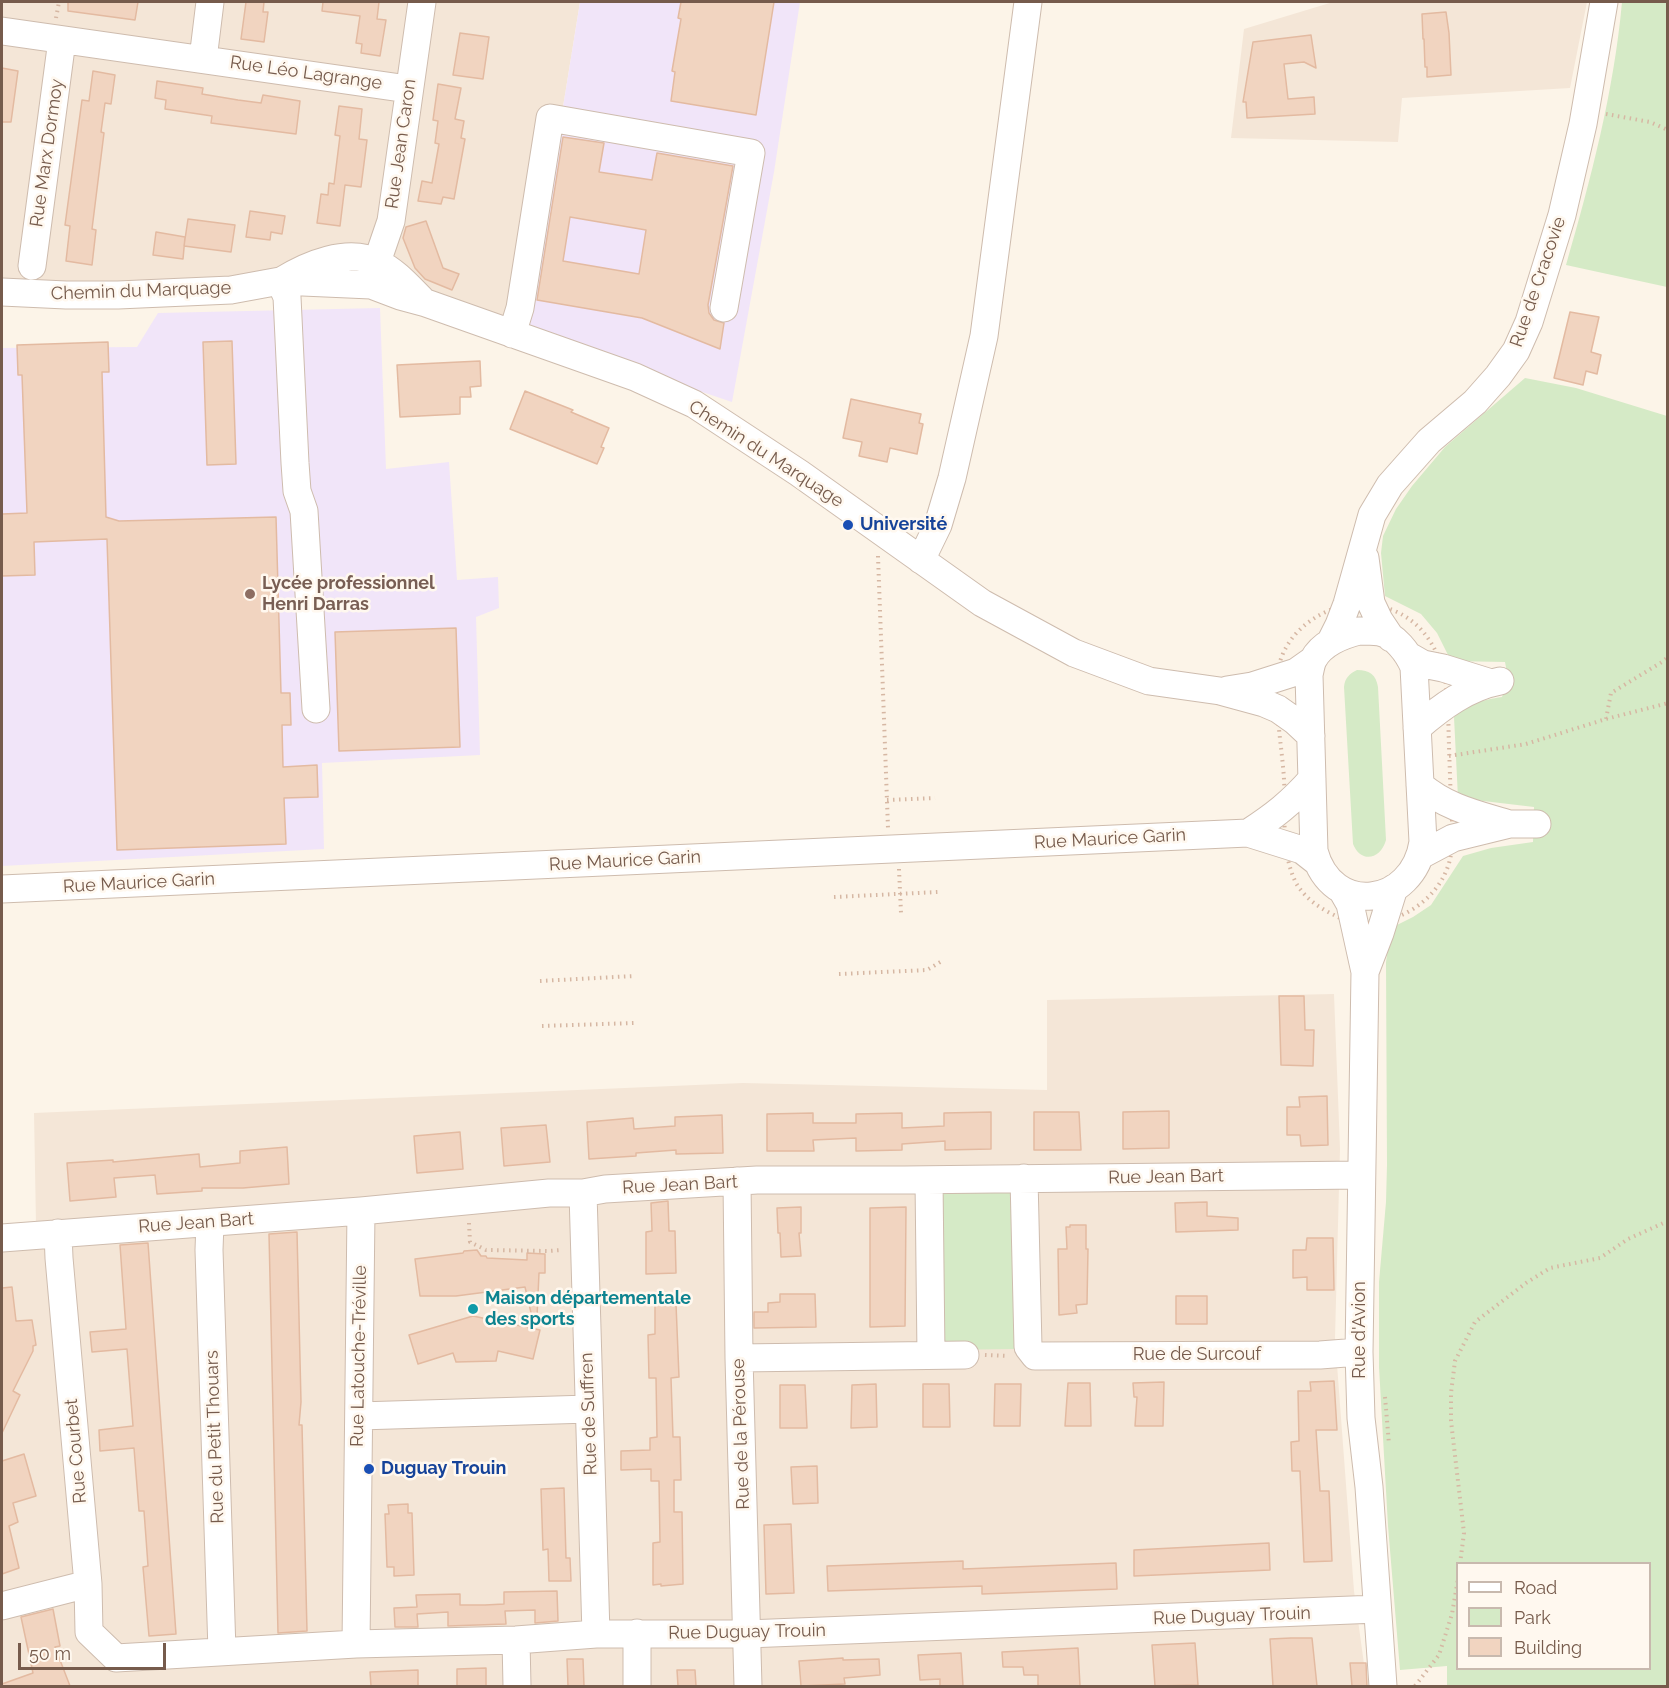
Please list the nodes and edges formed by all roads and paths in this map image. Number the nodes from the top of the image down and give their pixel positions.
1 (210, 2) edge
2 (422, 2) edge
3 (1028, 2) edge
4 (1605, 2) edge
5 (2, 31) edge
6 (62, 40) junction
7 (203, 59) junction
8 (408, 88) junction
9 (1585, 111) junction
10 (1668, 130) edge
11 (32, 267) dead end
12 (374, 273) junction
13 (280, 281) junction
14 (2, 291) edge
15 (724, 308) dead end
16 (512, 334) junction
17 (884, 533) junction
18 (921, 560) junction
19 (1359, 604) junction
20 (1400, 647) junction
21 (1322, 651) junction
22 (1668, 657) edge
23 (1443, 668) junction
24 (1277, 678) junction
25 (1220, 691) junction
26 (1668, 703) edge
27 (1448, 704) junction
28 (1278, 708) junction
29 (316, 709) dead end
30 (1606, 719) junction
31 (1417, 728) junction
32 (1311, 736) junction
33 (1312, 779) junction
34 (1420, 785) junction
35 (935, 798) dead end
36 (887, 800) junction
37 (1284, 808) junction
38 (1510, 824) junction
39 (1537, 824) dead end
40 (1248, 833) junction
41 (1286, 845) junction
42 (1421, 855) junction
43 (893, 859) junction
44 (1316, 861) junction
45 (1394, 888) junction
46 (2, 889) edge
47 (1342, 890) junction
48 (938, 891) dead end
49 (900, 893) junction
50 (834, 897) dead end
51 (901, 913) dead end
52 (942, 961) dead end
53 (1365, 972) junction
54 (839, 974) dead end
55 (634, 976) dead end
56 (540, 981) dead end
57 (634, 1023) dead end
58 (542, 1026) dead end
59 (1360, 1175) junction
60 (1024, 1178) junction
61 (929, 1180) junction
62 (737, 1181) junction
63 (583, 1193) junction
64 (467, 1201) junction
65 (361, 1211) junction
66 (1668, 1221) edge
67 (210, 1222) junction
68 (58, 1233) junction
69 (2, 1238) edge
70 (584, 1248) junction
71 (1359, 1352) junction
72 (931, 1355) junction
73 (966, 1355) joint
74 (1035, 1356) junction
75 (739, 1358) junction
76 (588, 1409) junction
77 (358, 1416) junction
78 (1460, 1562) edge
79 (88, 1584) junction
80 (1456, 1591) edge
81 (2, 1606) edge
82 (1377, 1609) junction
83 (637, 1633) junction
84 (596, 1634) junction
85 (747, 1634) junction
86 (516, 1640) junction
87 (356, 1644) junction
88 (222, 1651) junction
89 (116, 1658) joint
90 (517, 1686) edge
91 (638, 1686) edge
92 (748, 1686) edge
93 (1383, 1686) edge
94 (1415, 1686) edge

1 - 7 street
2 - 8 street, Rue Jean Caron
3 - 18 street
4 - 9 street, Rue de Cracovie
5 - 6 street, Rue Léo Lagrange
6 - 7 street, Rue Léo Lagrange
6 - 11 street, Rue Marx Dormoy
7 - 8 street, Rue Léo Lagrange
8 - 12 street, Rue Jean Caron
9 - 10 path
9 - 19 street, Rue de Cracovie
12 - 13 street, Chemin du Marquage
12 - 16 street, Chemin du Marquage
13 - 14 street, Chemin du Marquage
13 - 29 street
15 - 16 street
16 - 17 street, Chemin du Marquage
17 - 18 street, Chemin du Marquage
17 - 36 path
18 - 25 street, Chemin du Marquage
19 - 20 street, Rue de Cracovie
19 - 21 street, Rue de Cracovie
19 - 23 path
19 - 24 path
20 - 21 street, Chemin du Marquage
20 - 23 street, Chemin du Marquage
20 - 31 street, Rue de Cracovie
21 - 24 street, Chemin du Marquage
21 - 32 street, Rue de Cracovie
22 - 30 path
23 - 27 path
23 - 27 street, Chemin du Marquage
24 - 25 street, Chemin du Marquage
24 - 28 path
25 - 28 street, Chemin du Marquage
26 - 30 path
27 - 30 path
27 - 31 street
28 - 32 street, Chemin du Marquage
28 - 37 path
31 - 34 street, Rue de Cracovie
32 - 33 street, Rue de Cracovie
33 - 37 street
33 - 44 street, Rue de Cracovie
34 - 38 street
34 - 42 street, Rue de Cracovie
35 - 36 path
36 - 43 path
37 - 40 street
37 - 41 path
38 - 39 street
38 - 42 street
40 - 41 street, Rue Maurice Garin
40 - 43 street, Rue Maurice Garin
41 - 44 street, Rue Maurice Garin
42 - 45 street
43 - 46 street, Rue Maurice Garin
43 - 49 path
44 - 47 street
45 - 47 street
45 - 53 street, Rue d'Avion
47 - 53 street, Rue d'Avion
48 - 49 path
49 - 50 path
49 - 51 path
52 - 54 path
53 - 59 street, Rue d'Avion
55 - 56 path
57 - 58 path
59 - 60 street, Rue Jean Bart
59 - 71 street, Rue d'Avion
60 - 61 street, Rue Jean Bart
60 - 74 street
61 - 62 street, Rue Jean Bart
61 - 72 street
62 - 63 street, Rue Jean Bart
62 - 75 street, Rue de la Pérouse
63 - 64 street, Rue Jean Bart
63 - 70 street, Rue de Suffren
64 - 65 street, Rue Jean Bart
64 - 70 path
65 - 67 street, Rue Jean Bart
65 - 77 street, Rue Latouche-Tréville
66 - 78 path
67 - 68 street, Rue Jean Bart
67 - 88 street, Rue du Petit Thouars
68 - 69 street, Rue Jean Bart
68 - 79 street, Rue Courbet
70 - 76 street, Rue de Suffren
71 - 74 street, Rue de Surcouf
71 - 82 street, Rue d'Avion
72 - 73 street
72 - 75 street
73 - 74 path
75 - 85 street, Rue de la Pérouse
76 - 77 street
76 - 84 street, Rue de Suffren
77 - 87 street, Rue Latouche-Tréville
79 - 81 street
79 - 89 street, Rue Courbet
80 - 94 path
82 - 85 street, Rue Duguay Trouin
82 - 93 street, Rue d'Avion
83 - 84 street, Rue Duguay Trouin
83 - 85 street, Rue Duguay Trouin
83 - 91 street
84 - 86 street, Rue Duguay Trouin
85 - 92 street, Rue de la Pérouse
86 - 87 street, Rue Duguay Trouin
86 - 90 street
87 - 88 street, Rue Duguay Trouin
88 - 89 street, Rue Duguay Trouin

